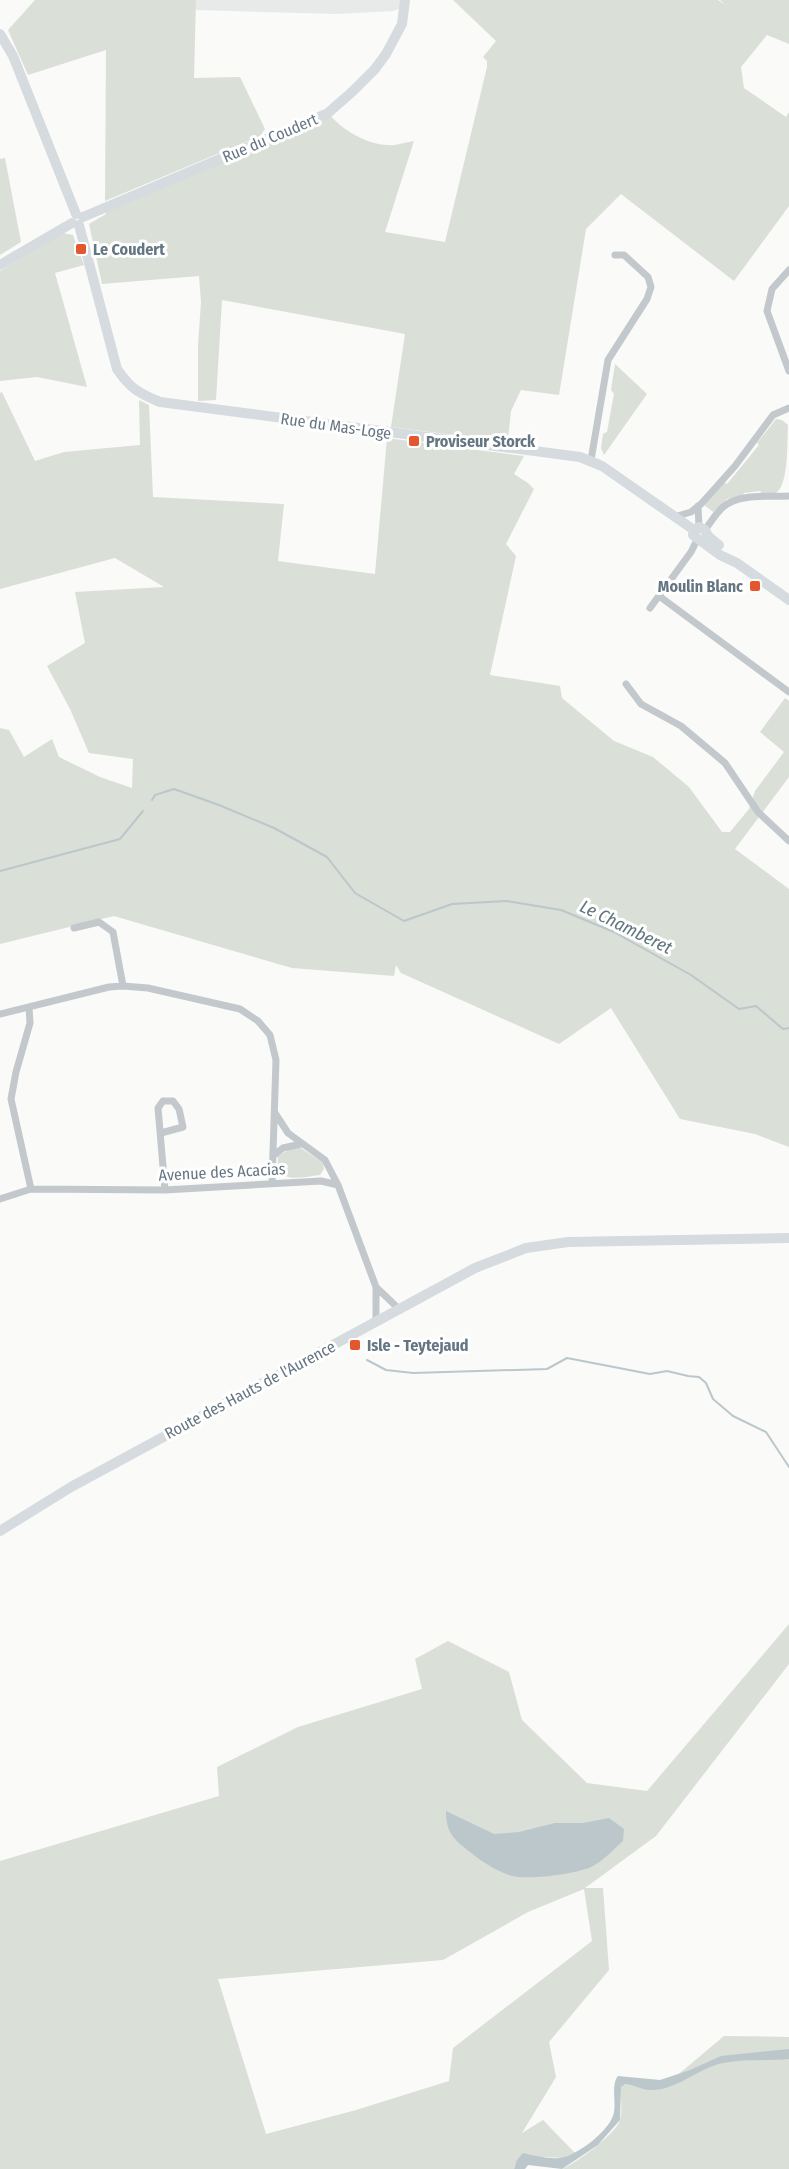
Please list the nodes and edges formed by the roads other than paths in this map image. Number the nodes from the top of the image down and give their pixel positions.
1 (405, 0) edge
2 (0, 34) edge
3 (78, 220) junction
4 (615, 255) dead end
5 (0, 265) edge
6 (789, 270) edge
7 (789, 371) edge
8 (789, 408) edge
9 (591, 460) junction
10 (789, 496) edge
11 (698, 506) junction
12 (674, 517) junction
13 (700, 533) junction
14 (659, 596) junction
15 (789, 600) edge
16 (650, 608) dead end
17 (626, 684) dead end
18 (789, 692) edge
19 (789, 841) edge
20 (74, 928) dead end
21 (123, 986) junction
22 (29, 1007) junction
23 (0, 1014) edge
24 (275, 1113) junction
25 (161, 1133) junction
26 (301, 1144) junction
27 (273, 1156) junction
28 (272, 1183) junction
29 (338, 1185) junction
30 (32, 1189) junction
31 (165, 1190) junction
32 (0, 1199) edge
33 (789, 1238) edge
34 (376, 1287) junction
35 (400, 1310) junction
36 (376, 1322) junction
37 (0, 1531) edge

1 - 3 main road, Rue du Coudert
2 - 3 main road, Rue du Mas-Loge
3 - 5 main road, Rue du Coudert
3 - 9 main road, Rue du Mas-Loge
4 - 9 street
6 - 7 street
8 - 11 street
9 - 12 main road, Rue du Mas-Loge
10 - 13 street
11 - 12 street
11 - 13 street
12 - 13 main road, Rue du Mas-Loge
13 - 14 street
13 - 15 main road, Rue du Mas-Loge
14 - 16 street
14 - 18 street
17 - 19 street
20 - 21 street
21 - 22 street
21 - 24 street
22 - 23 street
22 - 30 street
24 - 26 street
24 - 27 street
25 - 25 street
25 - 31 street
26 - 27 street
26 - 29 street
27 - 28 street
28 - 29 street, Avenue des Acacias
28 - 31 street, Avenue des Acacias
29 - 34 street
30 - 31 street, Avenue des Acacias
30 - 32 street, Avenue des Acacias
33 - 35 main road, Route des Hauts de l'Aurence
34 - 35 street
34 - 36 street
35 - 36 main road, Route des Hauts de l'Aurence
36 - 37 main road, Route des Hauts de l'Aurence

